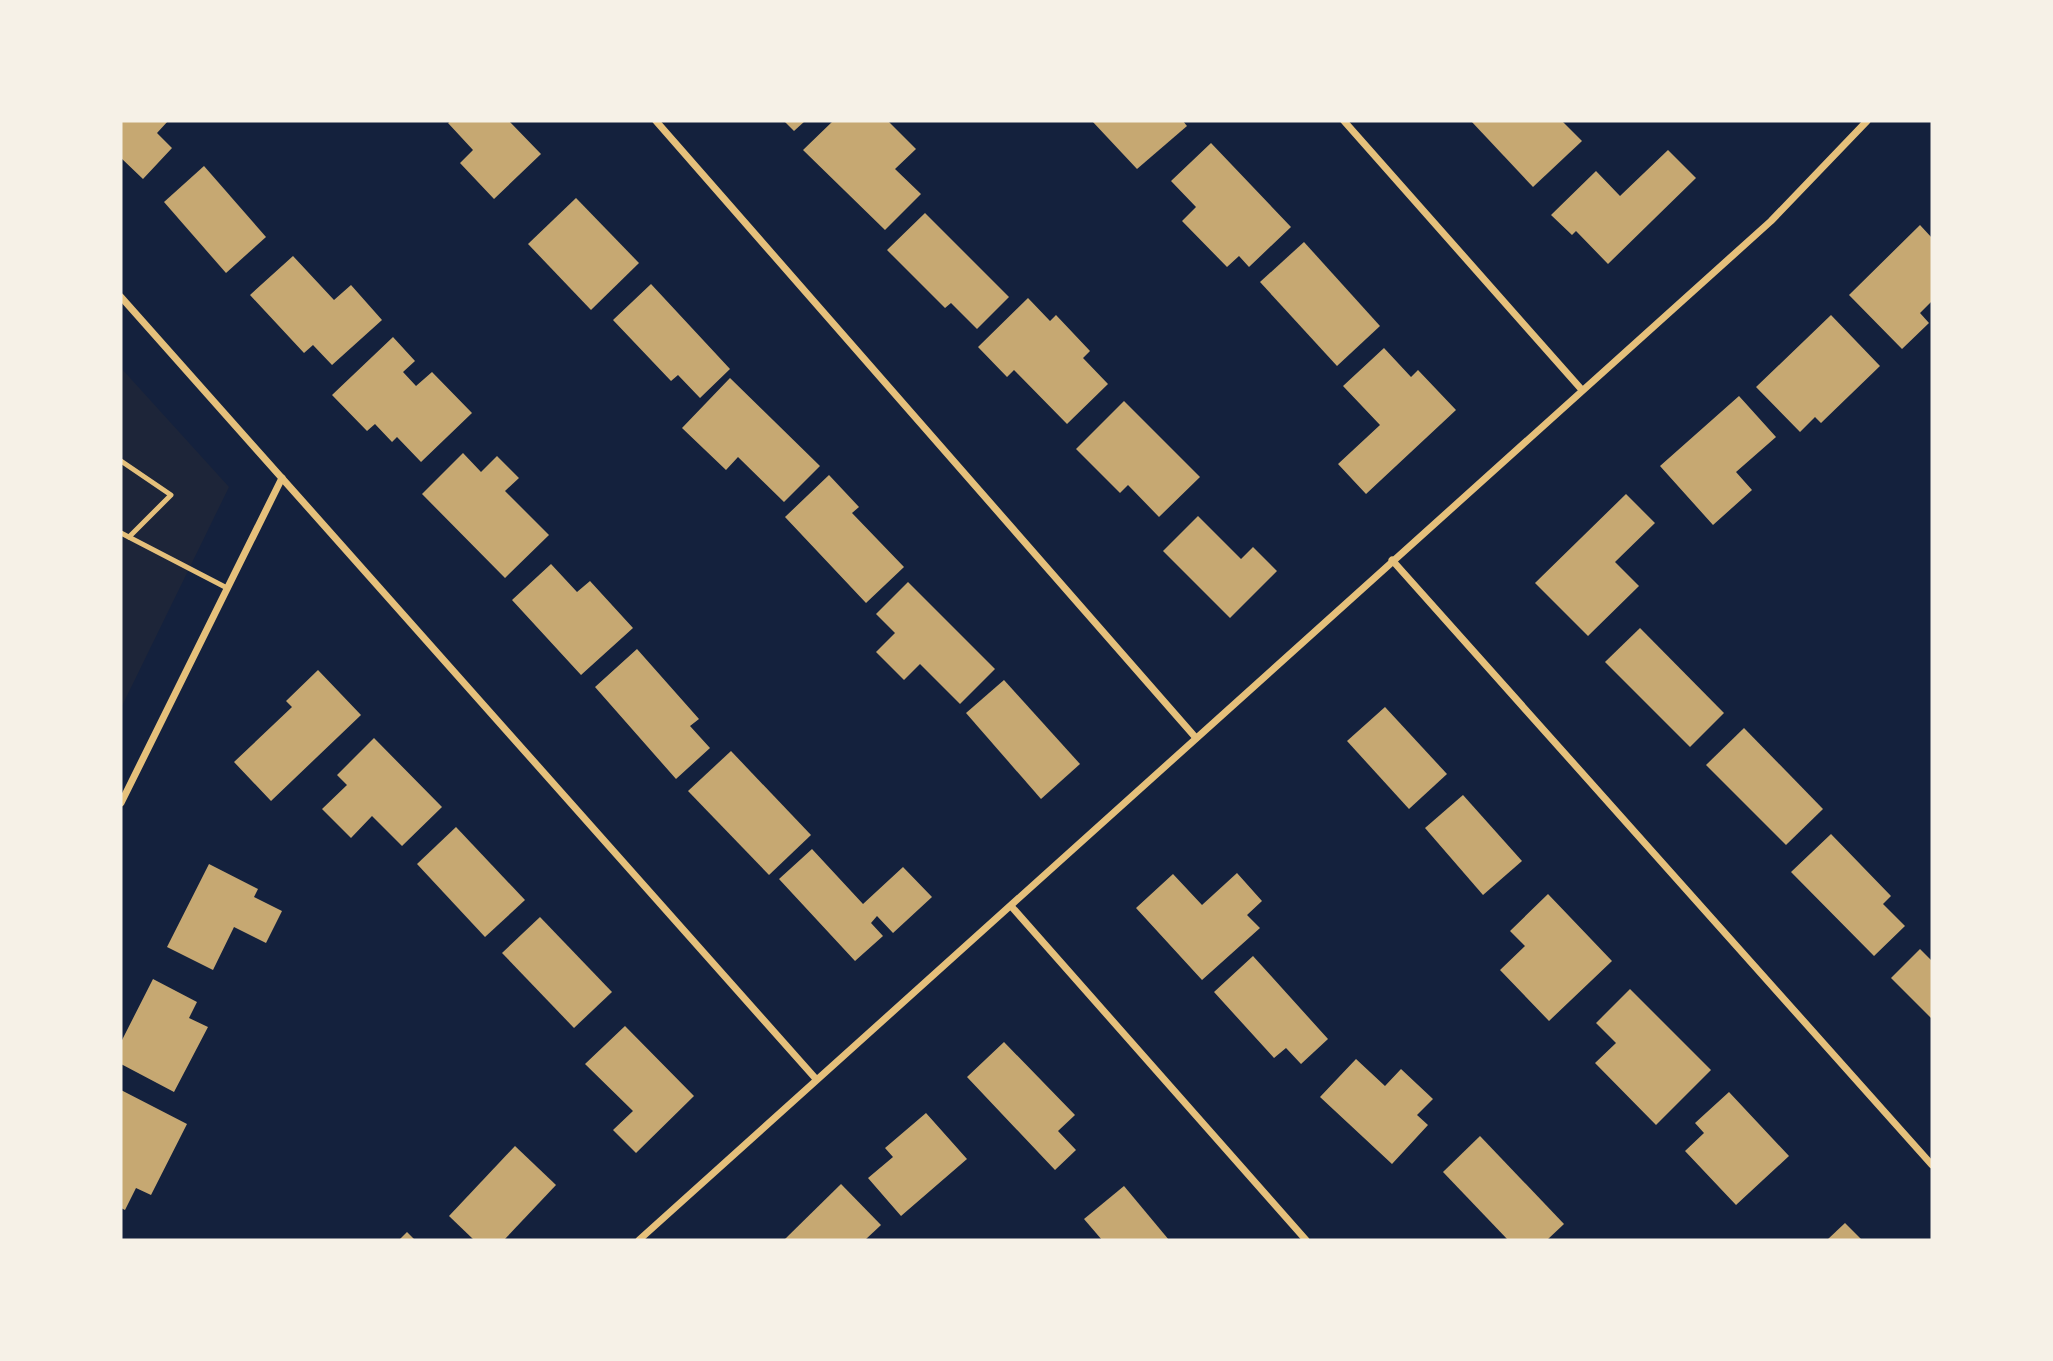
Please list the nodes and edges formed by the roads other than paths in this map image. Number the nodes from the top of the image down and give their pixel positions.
1 (656, 121) edge
2 (1344, 121) edge
3 (1867, 121) edge
4 (121, 297) edge
5 (1582, 390) junction
6 (121, 461) edge
7 (282, 478) junction
8 (121, 533) edge
9 (129, 537) junction
10 (1392, 560) junction
11 (227, 588) junction
12 (1196, 738) junction
13 (121, 803) edge
14 (1011, 906) junction
15 (816, 1079) junction
16 (1932, 1165) edge
17 (639, 1240) edge
18 (1306, 1240) edge

1 - 12 street
2 - 5 street
3 - 5 street
4 - 7 street
5 - 10 street
6 - 9 lane
7 - 11 street
7 - 15 street
8 - 9 lane
9 - 11 lane
10 - 12 street
10 - 16 street
11 - 13 street
12 - 14 street
14 - 15 street
14 - 18 street
15 - 17 street

